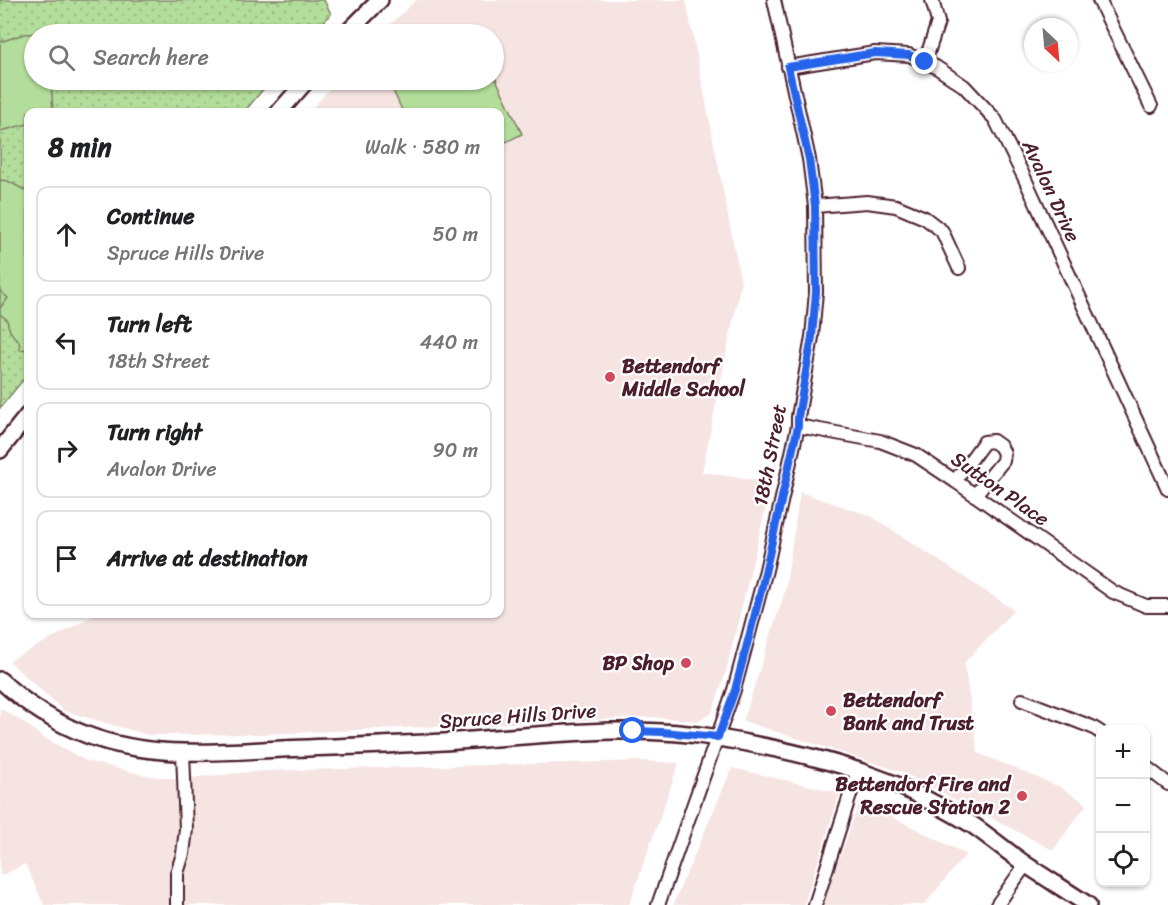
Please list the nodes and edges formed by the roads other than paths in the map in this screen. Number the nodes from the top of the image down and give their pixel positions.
1 (380, 0) edge
2 (774, 0) edge
3 (932, 0) edge
4 (1099, 0) edge
5 (356, 24) edge
6 (925, 62) junction
7 (788, 67) junction
8 (298, 90) edge
9 (1151, 106) dead end
10 (282, 108) edge
11 (815, 206) junction
12 (959, 268) dead end
13 (24, 420) edge
14 (798, 426) junction
15 (0, 450) edge
16 (956, 481) junction
17 (1168, 489) edge
18 (975, 495) junction
19 (1168, 606) edge
20 (0, 680) edge
21 (1022, 700) dead end
22 (1096, 729) edge
23 (718, 737) junction
24 (183, 752) junction
25 (1150, 769) edge
26 (858, 770) junction
27 (1168, 784) edge
28 (1026, 864) junction
29 (177, 905) edge
30 (658, 905) edge
31 (815, 905) edge
32 (998, 905) edge
33 (1088, 905) edge

1 - 5 main road
2 - 7 street, 18th Street
3 - 6 street
4 - 9 street
6 - 7 street, Avalon Drive
6 - 17 street, Avalon Drive
7 - 11 street, 18th Street
8 - 10 main road
11 - 12 street
11 - 14 street, 18th Street
13 - 15 main road
14 - 16 street, Sutton Place
14 - 23 street, 18th Street
16 - 18 street, Sutton Place
16 - 18 street
18 - 19 street, Sutton Place
20 - 24 main road, Spruce Hills Drive
21 - 22 street
23 - 24 main road, Spruce Hills Drive
23 - 26 main road, Spruce Hills Drive
23 - 30 street, 18th Street
24 - 29 street
25 - 27 street
26 - 28 main road, Spruce Hills Drive
26 - 31 street
28 - 32 street
28 - 33 main road, Spruce Hills Drive

